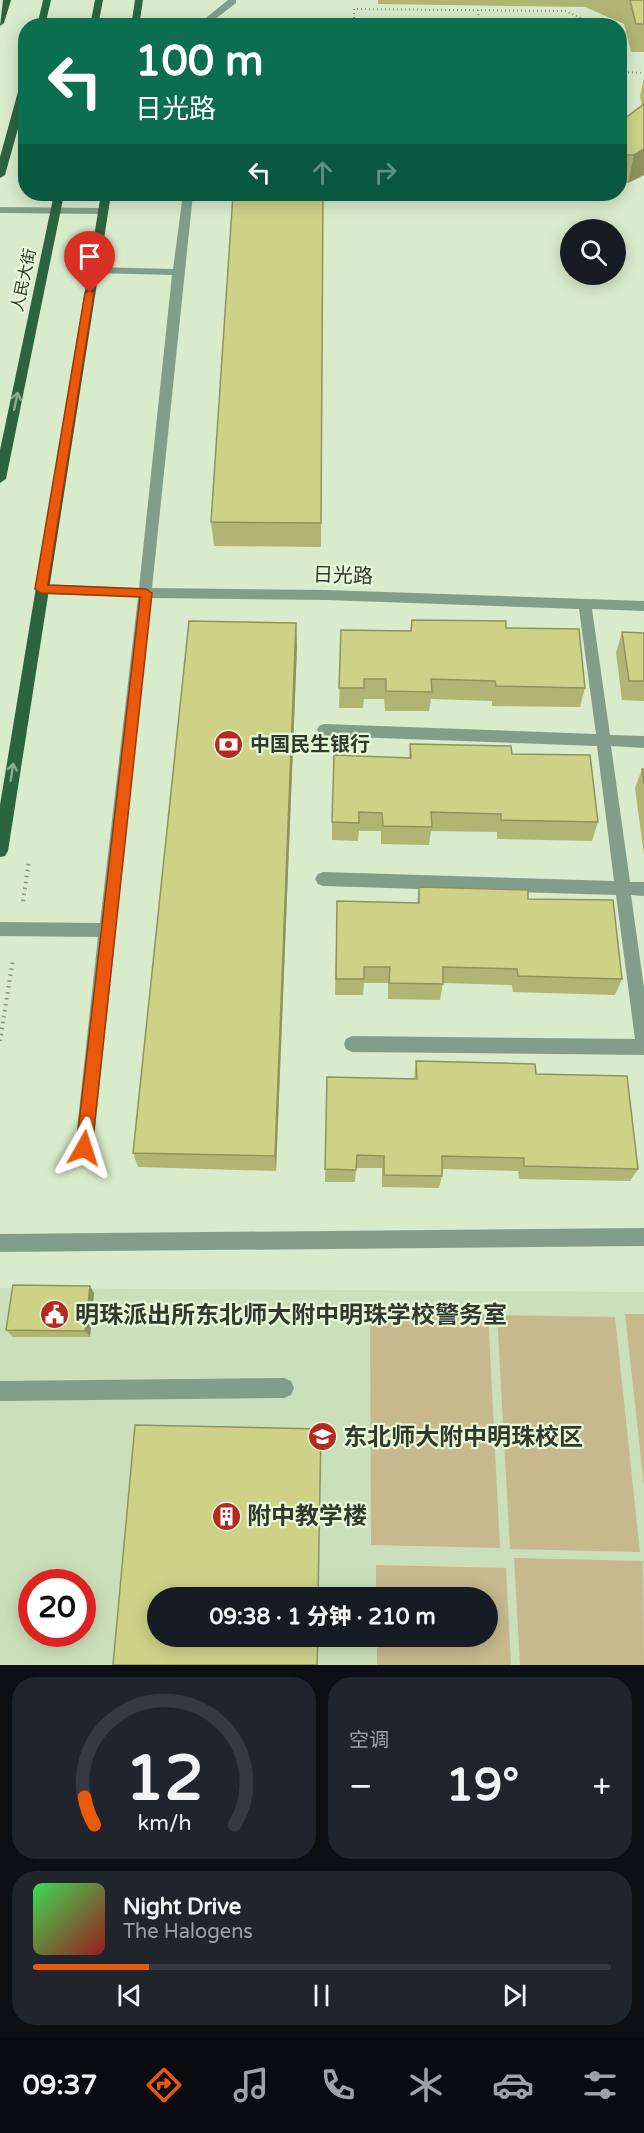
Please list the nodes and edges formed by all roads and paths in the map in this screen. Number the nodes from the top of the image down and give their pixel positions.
1 (7, 0) edge
2 (47, 0) edge
3 (99, 0) edge
4 (139, 0) edge
5 (232, 0) edge
6 (478, 10) junction
7 (42, 18) edge
8 (96, 18) edge
9 (136, 18) edge
10 (218, 18) edge
11 (354, 18) edge
12 (478, 18) edge
13 (581, 18) edge
14 (0, 23) edge
15 (627, 72) edge
16 (644, 73) edge
17 (18, 110) edge
18 (0, 175) edge
19 (57, 201) edge
20 (105, 201) edge
21 (187, 201) edge
22 (0, 210) edge
23 (55, 211) junction
24 (103, 211) junction
25 (93, 270) junction
26 (178, 272) junction
27 (0, 479) edge
28 (41, 589) junction
29 (146, 593) junction
30 (585, 604) junction
31 (644, 606) edge
32 (324, 730) dead end
33 (604, 741) junction
34 (644, 742) edge
35 (0, 851) edge
36 (323, 879) dead end
37 (621, 889) junction
38 (644, 890) edge
39 (0, 929) edge
40 (107, 930) junction
41 (352, 1044) dead end
42 (84, 1148) dead end
43 (644, 1237) edge
44 (0, 1243) edge
45 (284, 1388) dead end
46 (0, 1391) edge

1 - 14 main road
2 - 7 main road
3 - 8 main road
4 - 9 main road
5 - 10 street
6 - 11 path
6 - 12 path
6 - 13 path
15 - 16 path
17 - 18 main road
19 - 23 main road, 人民大街
20 - 24 main road
21 - 26 street
22 - 23 street
23 - 24 street
27 -> 23 main road, 人民大街
24 - 25 main road
25 - 26 street
25 - 28 main road
26 - 29 street
28 - 29 street, 日光路
35 -> 28 main road
29 - 30 street, 日光路
29 - 40 street
30 - 31 street, 日光路
30 - 33 street
32 - 33 street
33 - 34 street
33 - 37 street
36 - 37 street
37 - 38 street
37 - 41 street
39 - 40 street
40 - 42 street
43 - 44 street
45 - 46 street

